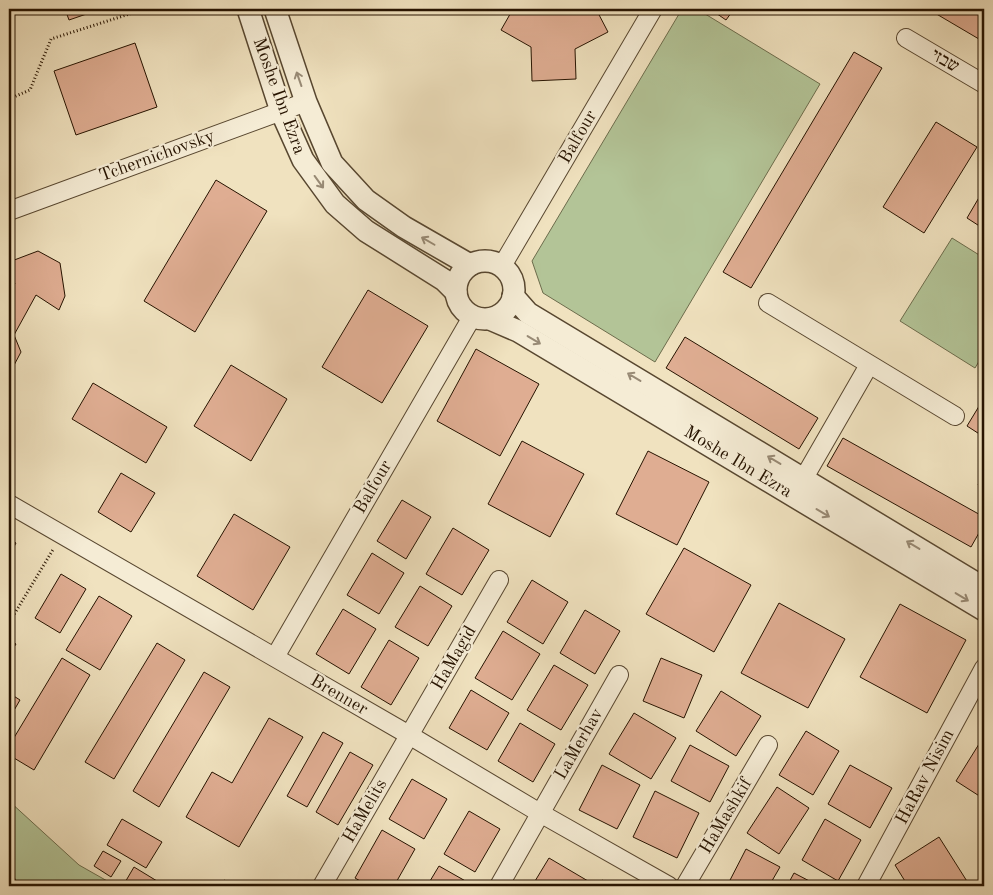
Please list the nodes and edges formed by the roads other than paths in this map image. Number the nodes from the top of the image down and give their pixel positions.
1 (248, 9) edge
2 (275, 9) edge
3 (653, 9) edge
4 (906, 38) dead end
5 (984, 84) edge
6 (306, 102) junction
7 (281, 111) junction
8 (9, 211) edge
9 (470, 265) junction
10 (502, 266) junction
11 (456, 292) junction
12 (513, 296) junction
13 (768, 303) dead end
14 (481, 318) junction
15 (869, 365) junction
16 (955, 416) dead end
17 (799, 486) junction
18 (9, 504) edge
19 (499, 580) dead end
20 (984, 588) edge
21 (984, 610) edge
22 (274, 658) junction
23 (984, 668) edge
24 (619, 675) dead end
25 (409, 735) junction
26 (768, 745) dead end
27 (540, 813) junction
28 (322, 886) edge
29 (498, 886) edge
30 (669, 886) edge
31 (685, 886) edge
32 (866, 886) edge

1 - 7 street, Moshe Ibn Ezra
6 -> 2 street, Moshe Ibn Ezra
3 - 10 street, Balfour
4 - 5 street, שבזי
6 - 7 street, Tchernichovsky
9 -> 6 street, Moshe Ibn Ezra
7 - 8 street, Tchernichovsky
7 -> 11 street, Moshe Ibn Ezra
9 - 10 street
9 - 11 street
10 - 12 street, Moshe Ibn Ezra
11 - 14 street, Moshe Ibn Ezra
12 - 14 street
17 -> 12 street, Moshe Ibn Ezra
13 - 15 street
14 -> 17 street, Moshe Ibn Ezra
14 - 22 street, Balfour
15 - 16 street
15 - 17 street
20 -> 17 street, Moshe Ibn Ezra
17 -> 21 street, Moshe Ibn Ezra
18 - 22 street, Brenner
19 - 25 street, HaMagid
22 - 25 street, Brenner
23 - 32 street, HaRav Nisim
24 - 27 street, LaMerhav
25 - 27 street, Brenner
25 - 28 street, HaMelits
26 - 31 street, HaMashkif
27 - 29 street, LaMerhav
27 - 30 street, Brenner

